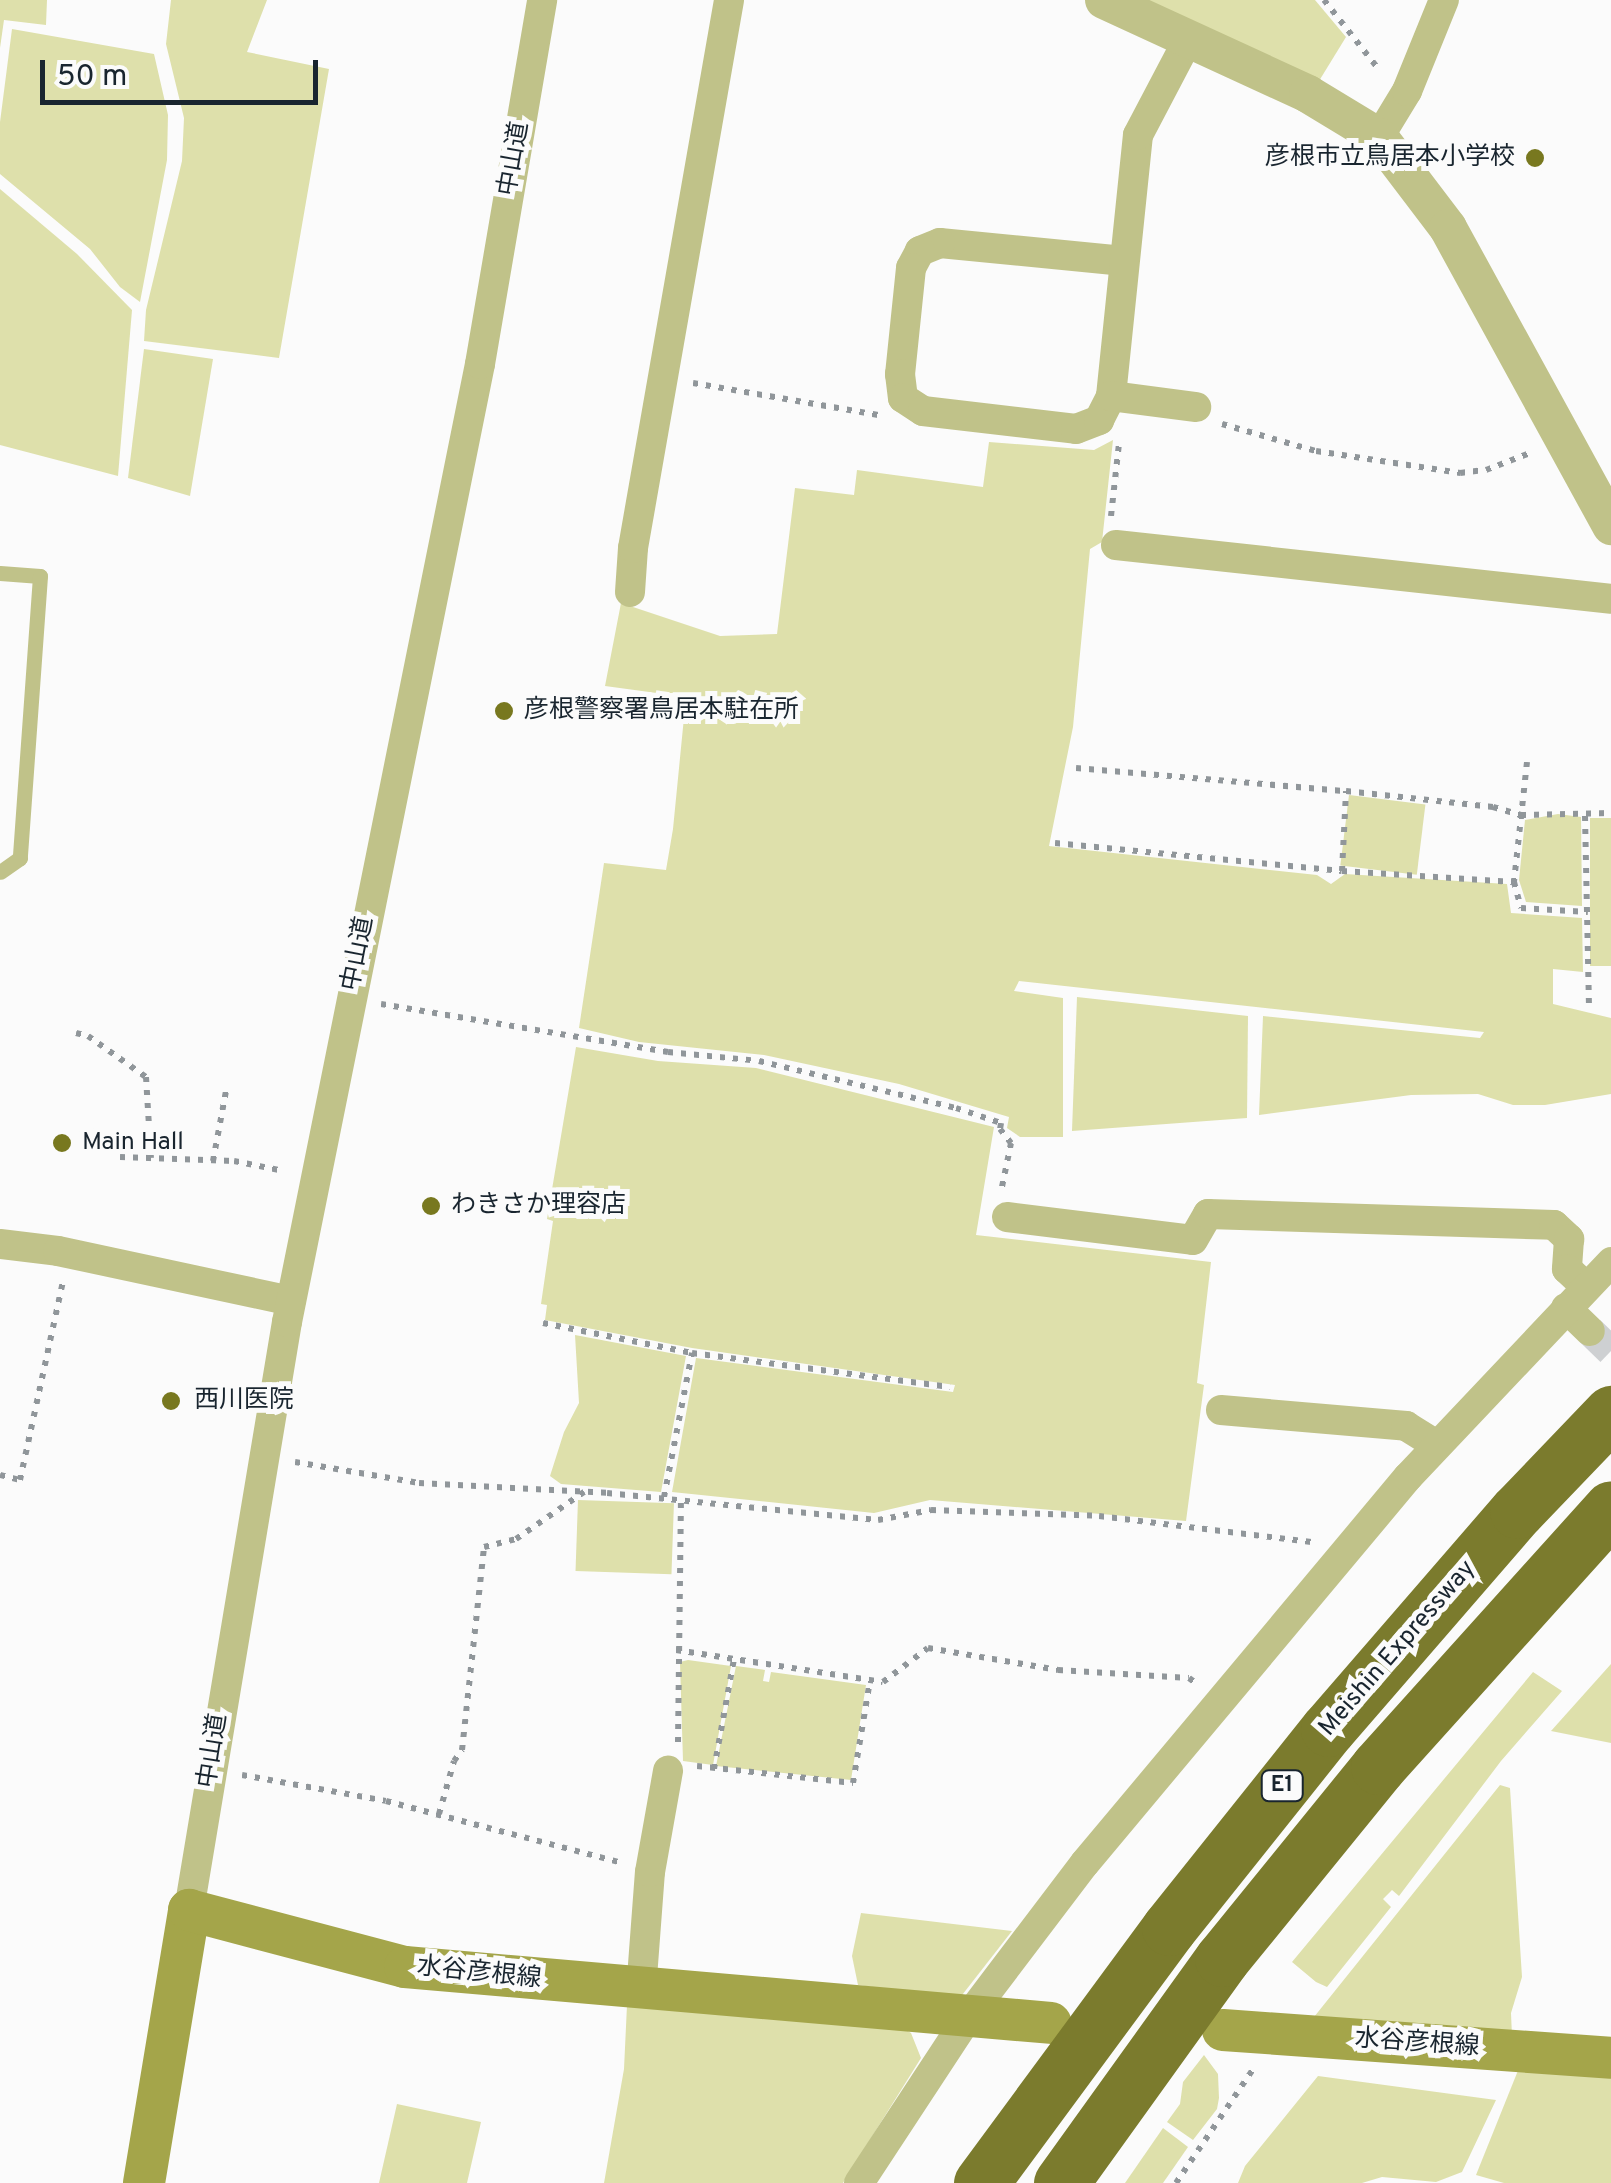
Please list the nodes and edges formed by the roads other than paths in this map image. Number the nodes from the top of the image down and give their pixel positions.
1 (542, 0) edge
2 (729, 0) edge
3 (1104, 0) edge
4 (1444, 0) edge
5 (1189, 38) junction
6 (1378, 136) junction
7 (1124, 260) junction
8 (1112, 396) junction
9 (1196, 406) dead end
10 (1611, 526) edge
11 (1116, 545) road end
12 (0, 573) edge
13 (630, 592) dead end
14 (1611, 599) edge
15 (0, 872) edge
16 (1007, 1217) road end
17 (0, 1244) edge
18 (1611, 1262) edge
19 (1576, 1298) junction
20 (291, 1301) junction
21 (1590, 1330) tunnel mouth
22 (1220, 1410) dead end
23 (1611, 1412) edge
24 (1436, 1445) junction
25 (1611, 1508) edge
26 (672, 1767) road end
27 (189, 1910) junction
28 (641, 1991) junction
29 (968, 2017) junction
30 (1050, 2023) dead end
31 (1243, 2032) road end
32 (1611, 2058) edge
33 (144, 2183) edge
34 (859, 2183) edge
35 (981, 2183) edge
36 (1061, 2183) edge

1 - 20 street, 中山道
2 - 13 street
3 - 5 street
4 - 6 street
5 - 6 street
5 - 7 street
6 - 10 street
7 - 8 street
7 - 8 street
8 - 9 street
11 - 14 street
12 - 15 lane
16 - 19 street
17 - 20 street
18 - 19 street
19 - 21 street
19 - 24 street
20 - 27 street, 中山道
22 - 24 street
23 - 35 highway, Meishin Expressway / E1
24 - 29 street
25 - 36 highway, E1
26 - 28 street
27 - 28 main road, 水谷彦根線
27 - 33 main road
28 - 29 main road, 水谷彦根線
29 - 30 main road, 水谷彦根線
29 - 34 street
31 - 32 main road, 水谷彦根線

